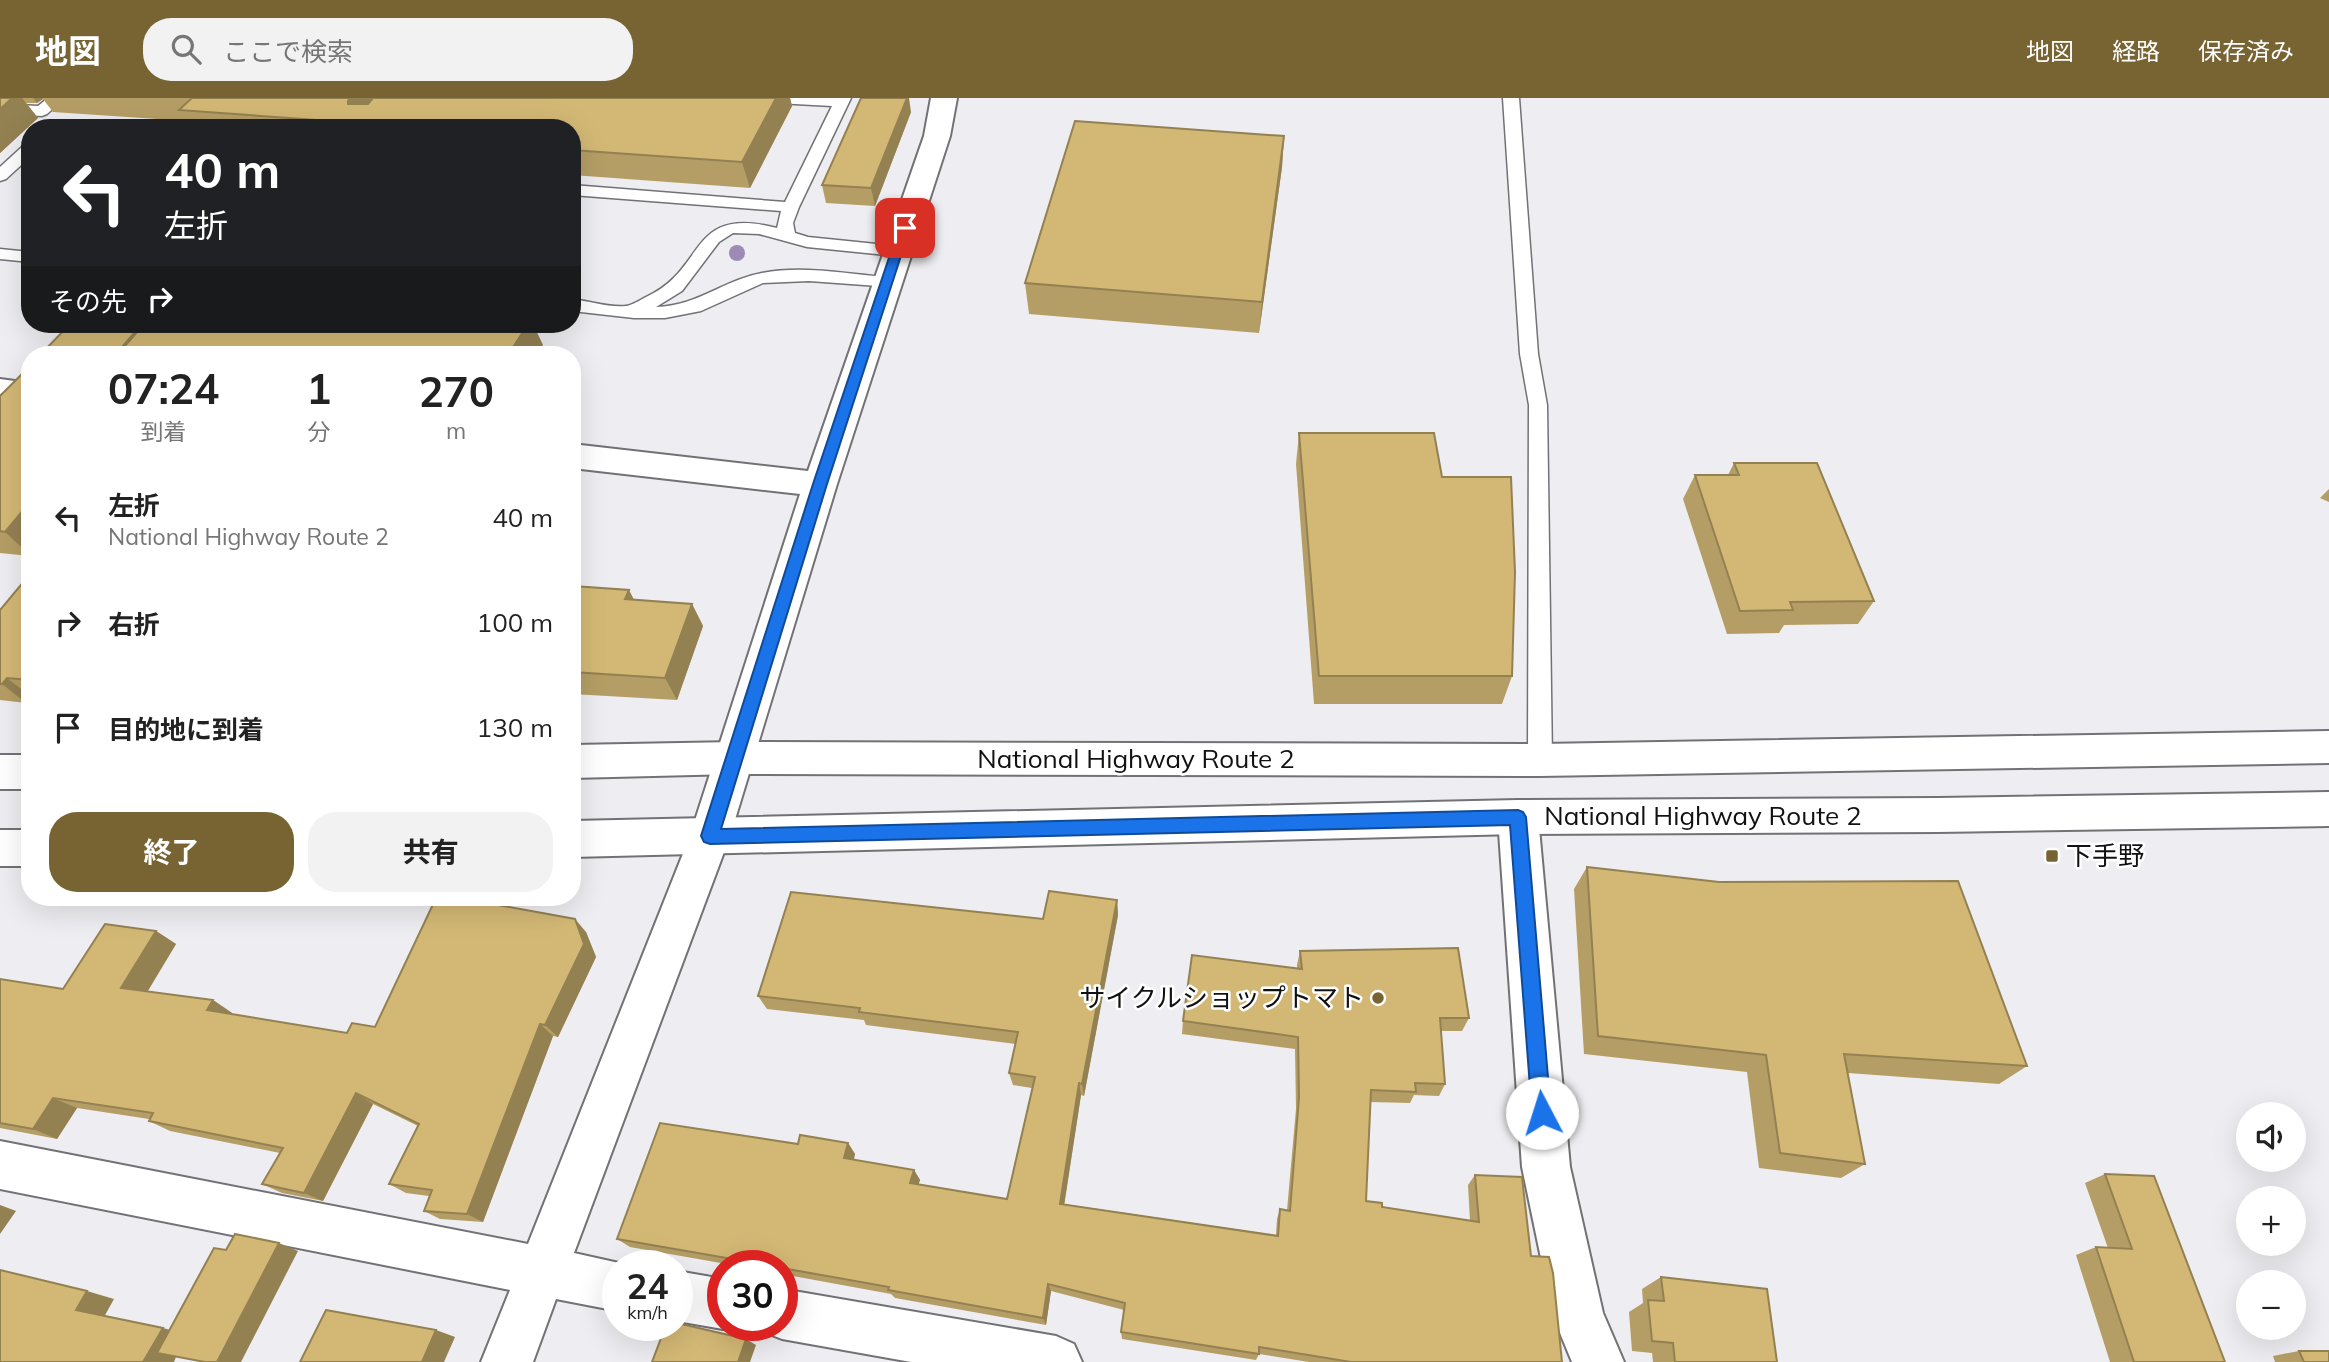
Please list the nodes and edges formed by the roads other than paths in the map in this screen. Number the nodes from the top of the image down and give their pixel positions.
1 (57, 98) edge
2 (776, 98) edge
3 (944, 98) edge
4 (1511, 98) edge
5 (842, 100) edge
6 (0, 109) edge
7 (39, 119) edge
8 (44, 119) edge
9 (21, 156) edge
10 (0, 176) edge
11 (581, 191) edge
12 (791, 207) junction
13 (787, 236) junction
14 (896, 251) junction
15 (0, 254) edge
16 (21, 256) edge
17 (886, 283) junction
18 (581, 307) edge
19 (629, 311) junction
20 (0, 390) edge
21 (21, 393) edge
22 (581, 457) edge
23 (820, 484) junction
24 (2329, 747) edge
25 (735, 758) junction
26 (1540, 760) junction
27 (581, 762) edge
28 (0, 772) edge
29 (21, 772) edge
30 (2329, 808) edge
31 (1518, 817) junction
32 (710, 836) junction
33 (581, 839) edge
34 (0, 848) edge
35 (21, 848) edge
36 (0, 1166) edge
37 (543, 1273) junction
38 (602, 1283) edge
39 (798, 1317) edge
40 (507, 1362) edge
41 (1056, 1362) edge
42 (1598, 1362) edge

1 - 8 lane
2 - 5 lane
3 - 14 main road
4 - 26 lane
5 - 12 lane
6 - 7 lane
9 - 10 lane
11 - 12 lane
12 - 13 lane
13 - 14 lane
13 - 19 lane
14 - 17 main road
15 - 16 lane
17 - 19 lane
17 - 23 main road
18 - 19 lane
20 - 21 main road
22 - 23 main road
23 - 25 main road
24 - 26 main road, National Highway Route 2
25 - 26 main road, National Highway Route 2
25 - 27 main road, National Highway Route 2
25 - 32 main road
28 - 29 main road
30 - 31 main road, National Highway Route 2
31 - 32 main road, National Highway Route 2
31 - 42 main road
32 - 33 main road, National Highway Route 2
32 - 37 main road
34 - 35 main road
36 - 37 main road
37 - 38 main road
37 - 40 main road
39 - 41 main road

